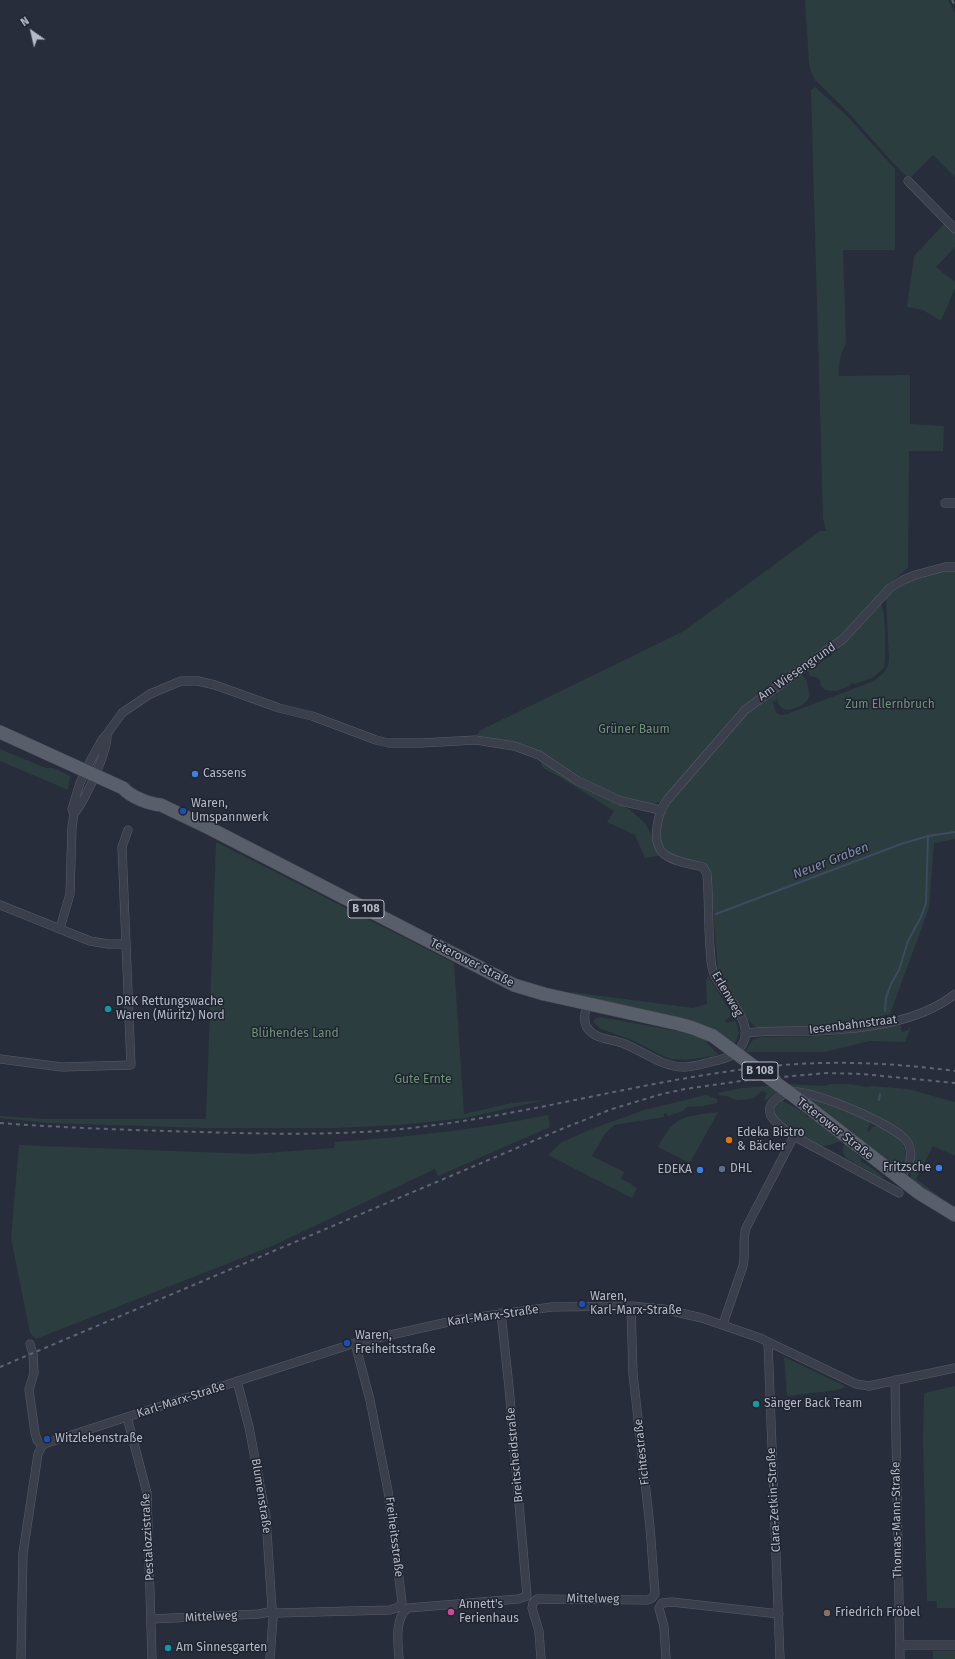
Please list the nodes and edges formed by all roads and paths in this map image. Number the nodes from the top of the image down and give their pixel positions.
1 (908, 181) dead end
2 (955, 228) edge
3 (945, 503) dead end
4 (955, 503) edge
5 (955, 567) edge
6 (0, 732) edge
7 (88, 772) junction
8 (660, 810) junction
9 (128, 830) dead end
10 (0, 905) edge
11 (60, 928) junction
12 (126, 944) junction
13 (955, 994) edge
14 (586, 1008) junction
15 (745, 1033) junction
16 (0, 1060) edge
17 (794, 1136) junction
18 (900, 1179) junction
19 (900, 1193) dead end
20 (955, 1215) edge
21 (631, 1306) junction
22 (501, 1313) junction
23 (723, 1324) junction
24 (768, 1342) junction
25 (355, 1343) junction
26 (30, 1344) dead end
27 (955, 1368) edge
28 (895, 1380) junction
29 (237, 1381) junction
30 (127, 1417) junction
31 (42, 1448) junction
32 (653, 1597) joint
33 (272, 1613) junction
34 (779, 1614) junction
35 (152, 1619) junction
36 (900, 1645) junction
37 (955, 1645) edge
38 (21, 1659) edge
39 (152, 1659) edge
40 (270, 1659) edge
41 (399, 1659) edge
42 (541, 1659) edge
43 (666, 1659) edge
44 (780, 1659) edge
45 (900, 1659) edge

1 - 2 street
3 - 4 street
5 - 8 street, Am Wiesengrund
6 - 7 main road, B 108
7 - 8 street
7 - 11 street
7 - 14 main road, Teterower Straße / B 108
8 - 15 street, Erlenweg
9 - 12 street
10 - 11 street
11 - 12 street
12 - 16 street
13 - 15 street, Iesenbahnstraat
14 - 15 street
14 - 18 main road, Teterower Straße / B 108, bridge
17 - 18 street, Teterower Straße
17 - 19 street, Teterower Straße
17 - 23 street
18 - 20 main road, Teterower Straße / B 108
21 - 22 street, Karl-Marx-Straße
21 - 23 street, Karl-Marx-Straße
21 - 32 street, Fichtestraße
22 - 25 street, Karl-Marx-Straße
22 - 41 street, Breitscheidstraße
23 - 24 street, Karl-Marx-Straße
24 - 28 street, Karl-Marx-Straße
24 - 34 street, Clara-Zetkin-Straße
25 - 29 street, Karl-Marx-Straße
25 - 33 street, Freiheitsstraße
26 - 31 street
27 - 28 street, Karl-Marx-Straße
28 - 36 street, Thomas-Mann-Straße
29 - 30 street, Karl-Marx-Straße
29 - 33 street, Blumenstraße
30 - 31 street, Karl-Marx-Straße
30 - 35 street, Pestalozzistraße
31 - 38 street
32 - 42 street, Mittelweg
33 - 35 street, Mittelweg
33 - 40 street, Blumenstraße
34 - 43 street
34 - 44 street, Clara-Zetkin-Straße
35 - 39 street, Pestalozzistraße
36 - 37 street
36 - 45 street, Thomas-Mann-Straße

